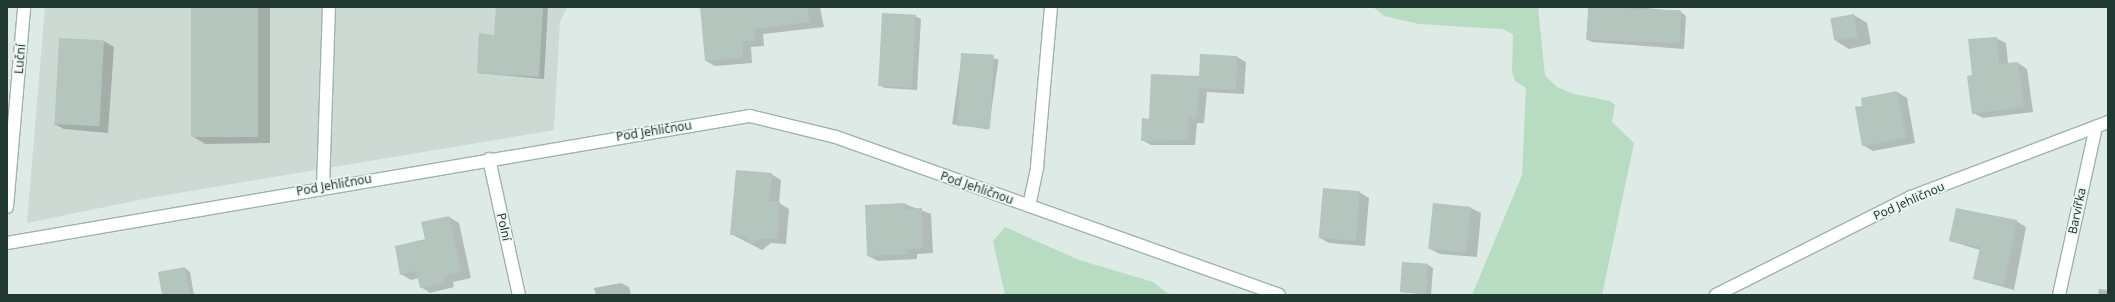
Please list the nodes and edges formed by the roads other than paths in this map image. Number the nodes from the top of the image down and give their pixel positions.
1 (24, 7) edge
2 (329, 7) edge
3 (1051, 7) edge
4 (2108, 122) edge
5 (2096, 127) junction
6 (489, 159) junction
7 (322, 187) junction
8 (1029, 206) junction
9 (7, 208) edge
10 (7, 243) edge
11 (519, 295) edge
12 (1279, 295) edge
13 (1716, 295) edge
14 (2059, 295) edge

1 - 9 street, Luční
2 - 7 street
3 - 8 street
4 - 5 street, Pod Jehličnou
5 - 13 street, Pod Jehličnou
5 - 14 street, Barvířka
6 - 7 street, Pod Jehličnou
6 - 8 street, Pod Jehličnou
6 - 11 street, Polní
7 - 10 street, Pod Jehličnou
8 - 12 street, Pod Jehličnou

